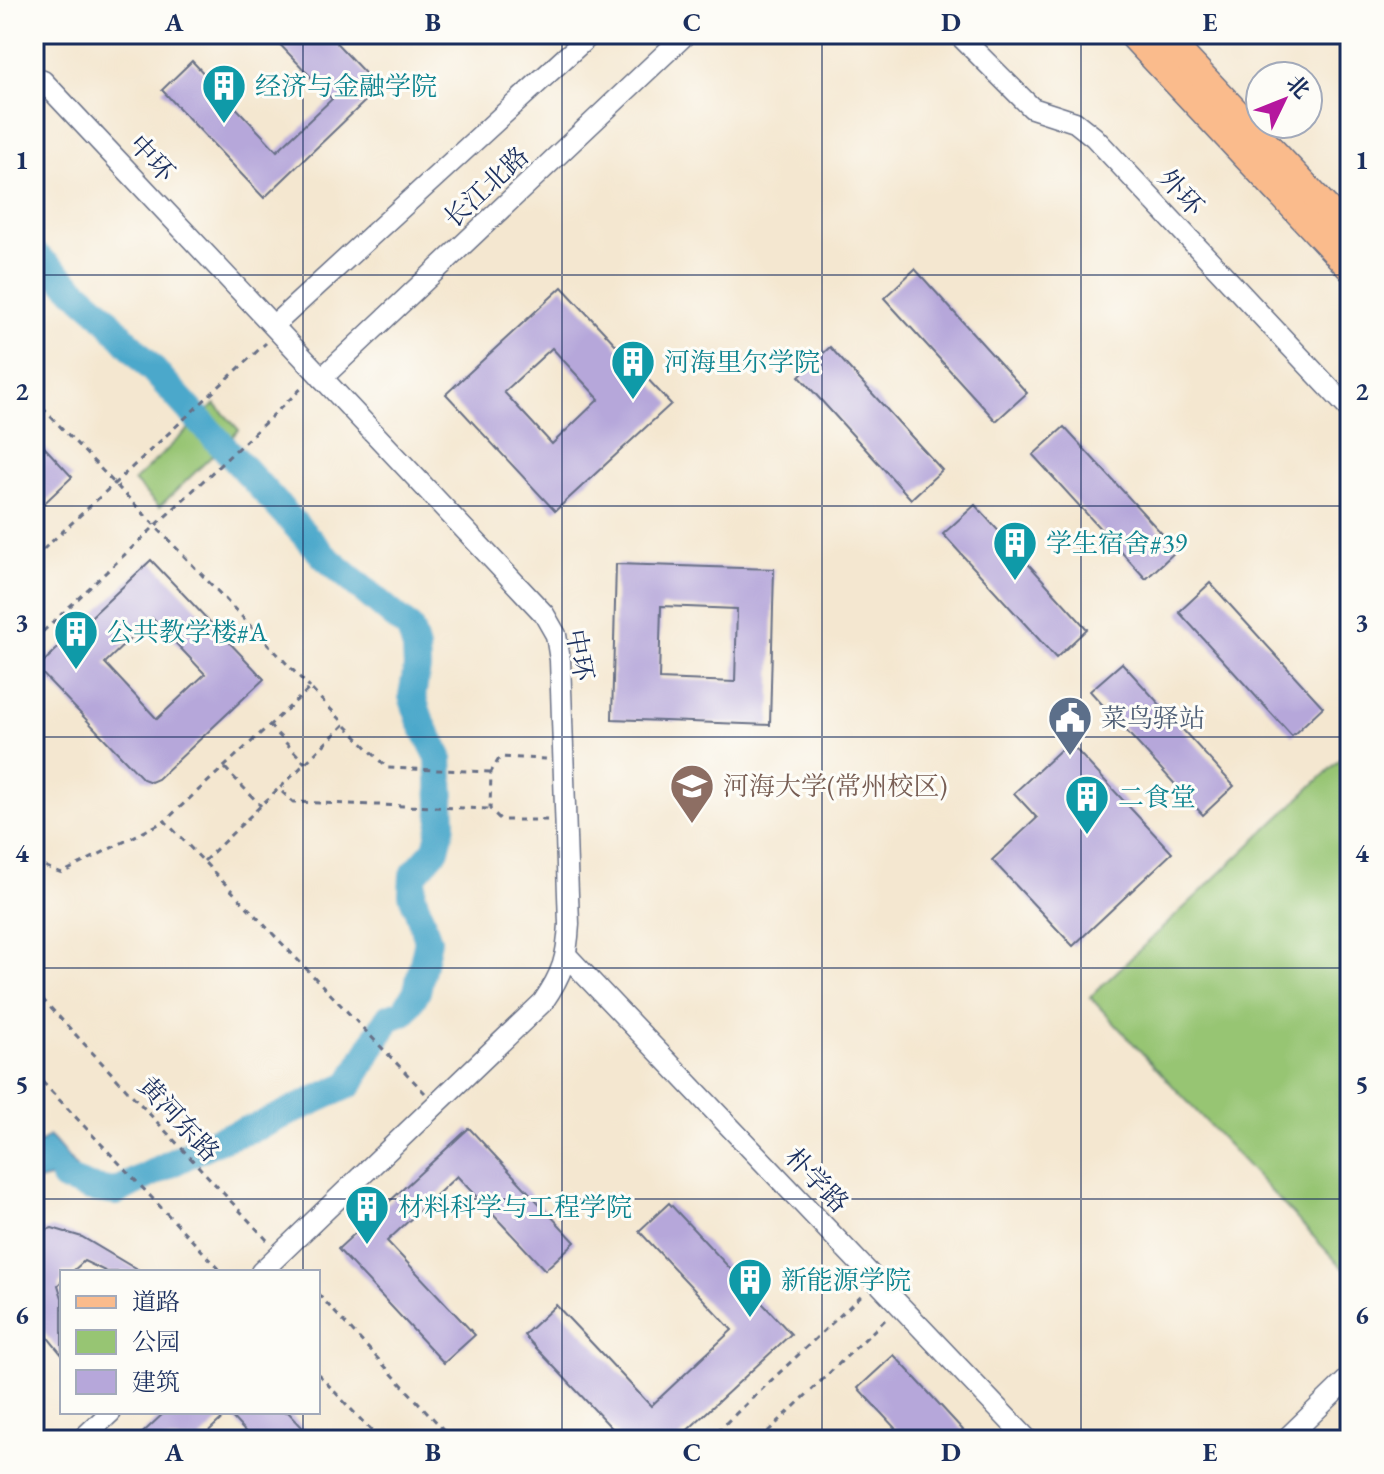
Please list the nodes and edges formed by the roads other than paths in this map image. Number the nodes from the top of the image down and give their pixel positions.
1 (591, 34) edge
2 (686, 34) edge
3 (958, 34) edge
4 (1131, 34) edge
5 (1163, 34) edge
6 (34, 78) edge
7 (1350, 233) edge
8 (1350, 268) edge
9 (276, 328) junction
10 (320, 376) junction
11 (1350, 410) edge
12 (567, 956) junction
13 (263, 1270) edge
14 (1350, 1377) edge
15 (109, 1414) edge
16 (81, 1440) edge
17 (1028, 1440) edge
18 (1285, 1440) edge

1 - 9 lane, 长江北路
2 - 10 lane, 长江北路
3 - 11 lane, 外环
4 - 8 main road
5 - 7 main road
6 - 9 lane, 中环
9 - 10 lane, 中环
10 - 12 lane, 中环
12 - 13 lane, 中环
12 - 17 lane, 朴学路
14 - 18 lane
15 - 16 lane

